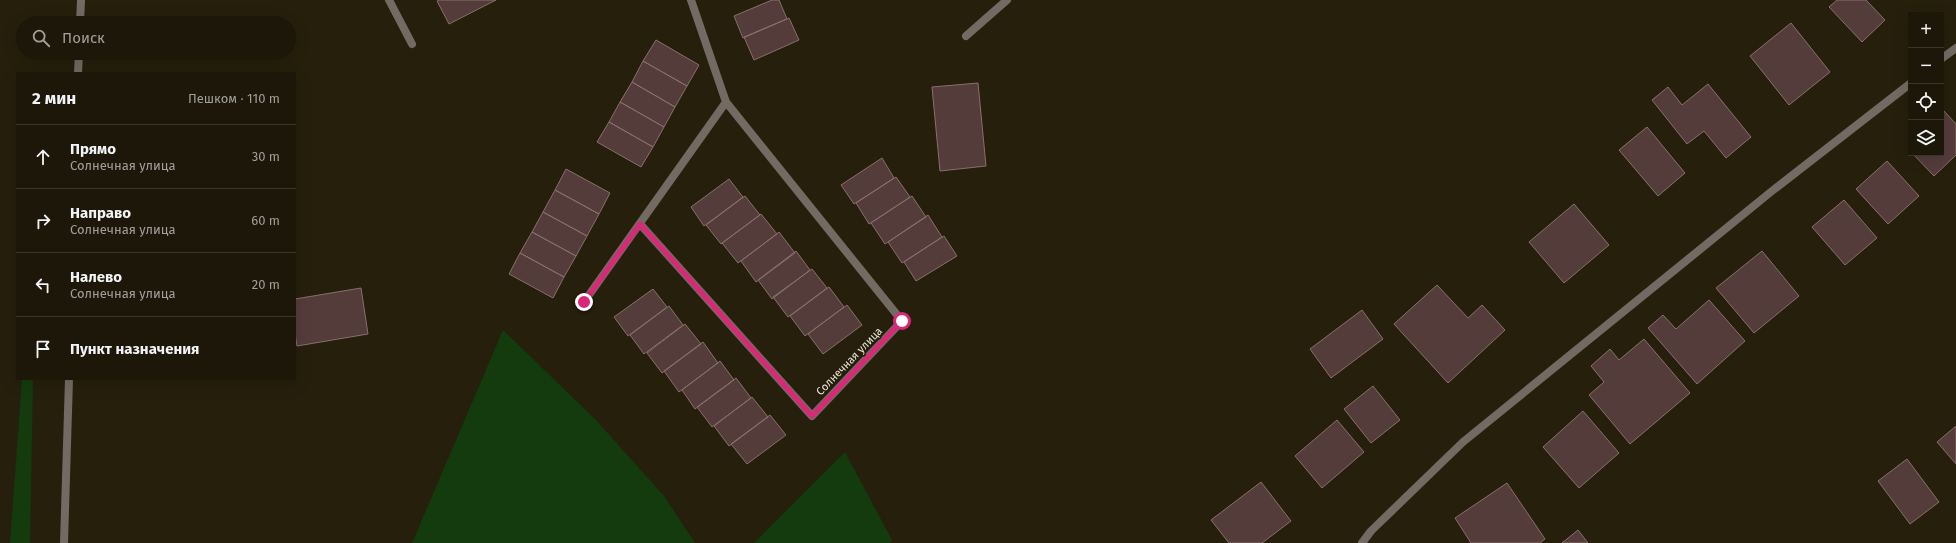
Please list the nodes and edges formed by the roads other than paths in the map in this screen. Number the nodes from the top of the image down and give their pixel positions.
1 (80, 0) edge
2 (389, 0) edge
3 (691, 0) edge
4 (1007, 0) edge
5 (80, 16) edge
6 (966, 36) dead end
7 (412, 44) dead end
8 (1956, 48) edge
9 (1944, 57) edge
10 (79, 60) edge
11 (78, 72) edge
12 (1908, 84) edge
13 (726, 102) junction
14 (640, 224) junction
15 (584, 302) dead end
16 (69, 380) edge
17 (64, 543) edge
18 (1362, 543) edge

1 - 5 street
2 - 7 street
3 - 13 street, Солнечная улица
4 - 6 street
8 - 9 street
10 - 11 street
12 - 18 street
13 - 14 street
13 - 14 street, Солнечная улица
14 - 15 street
16 - 17 street

